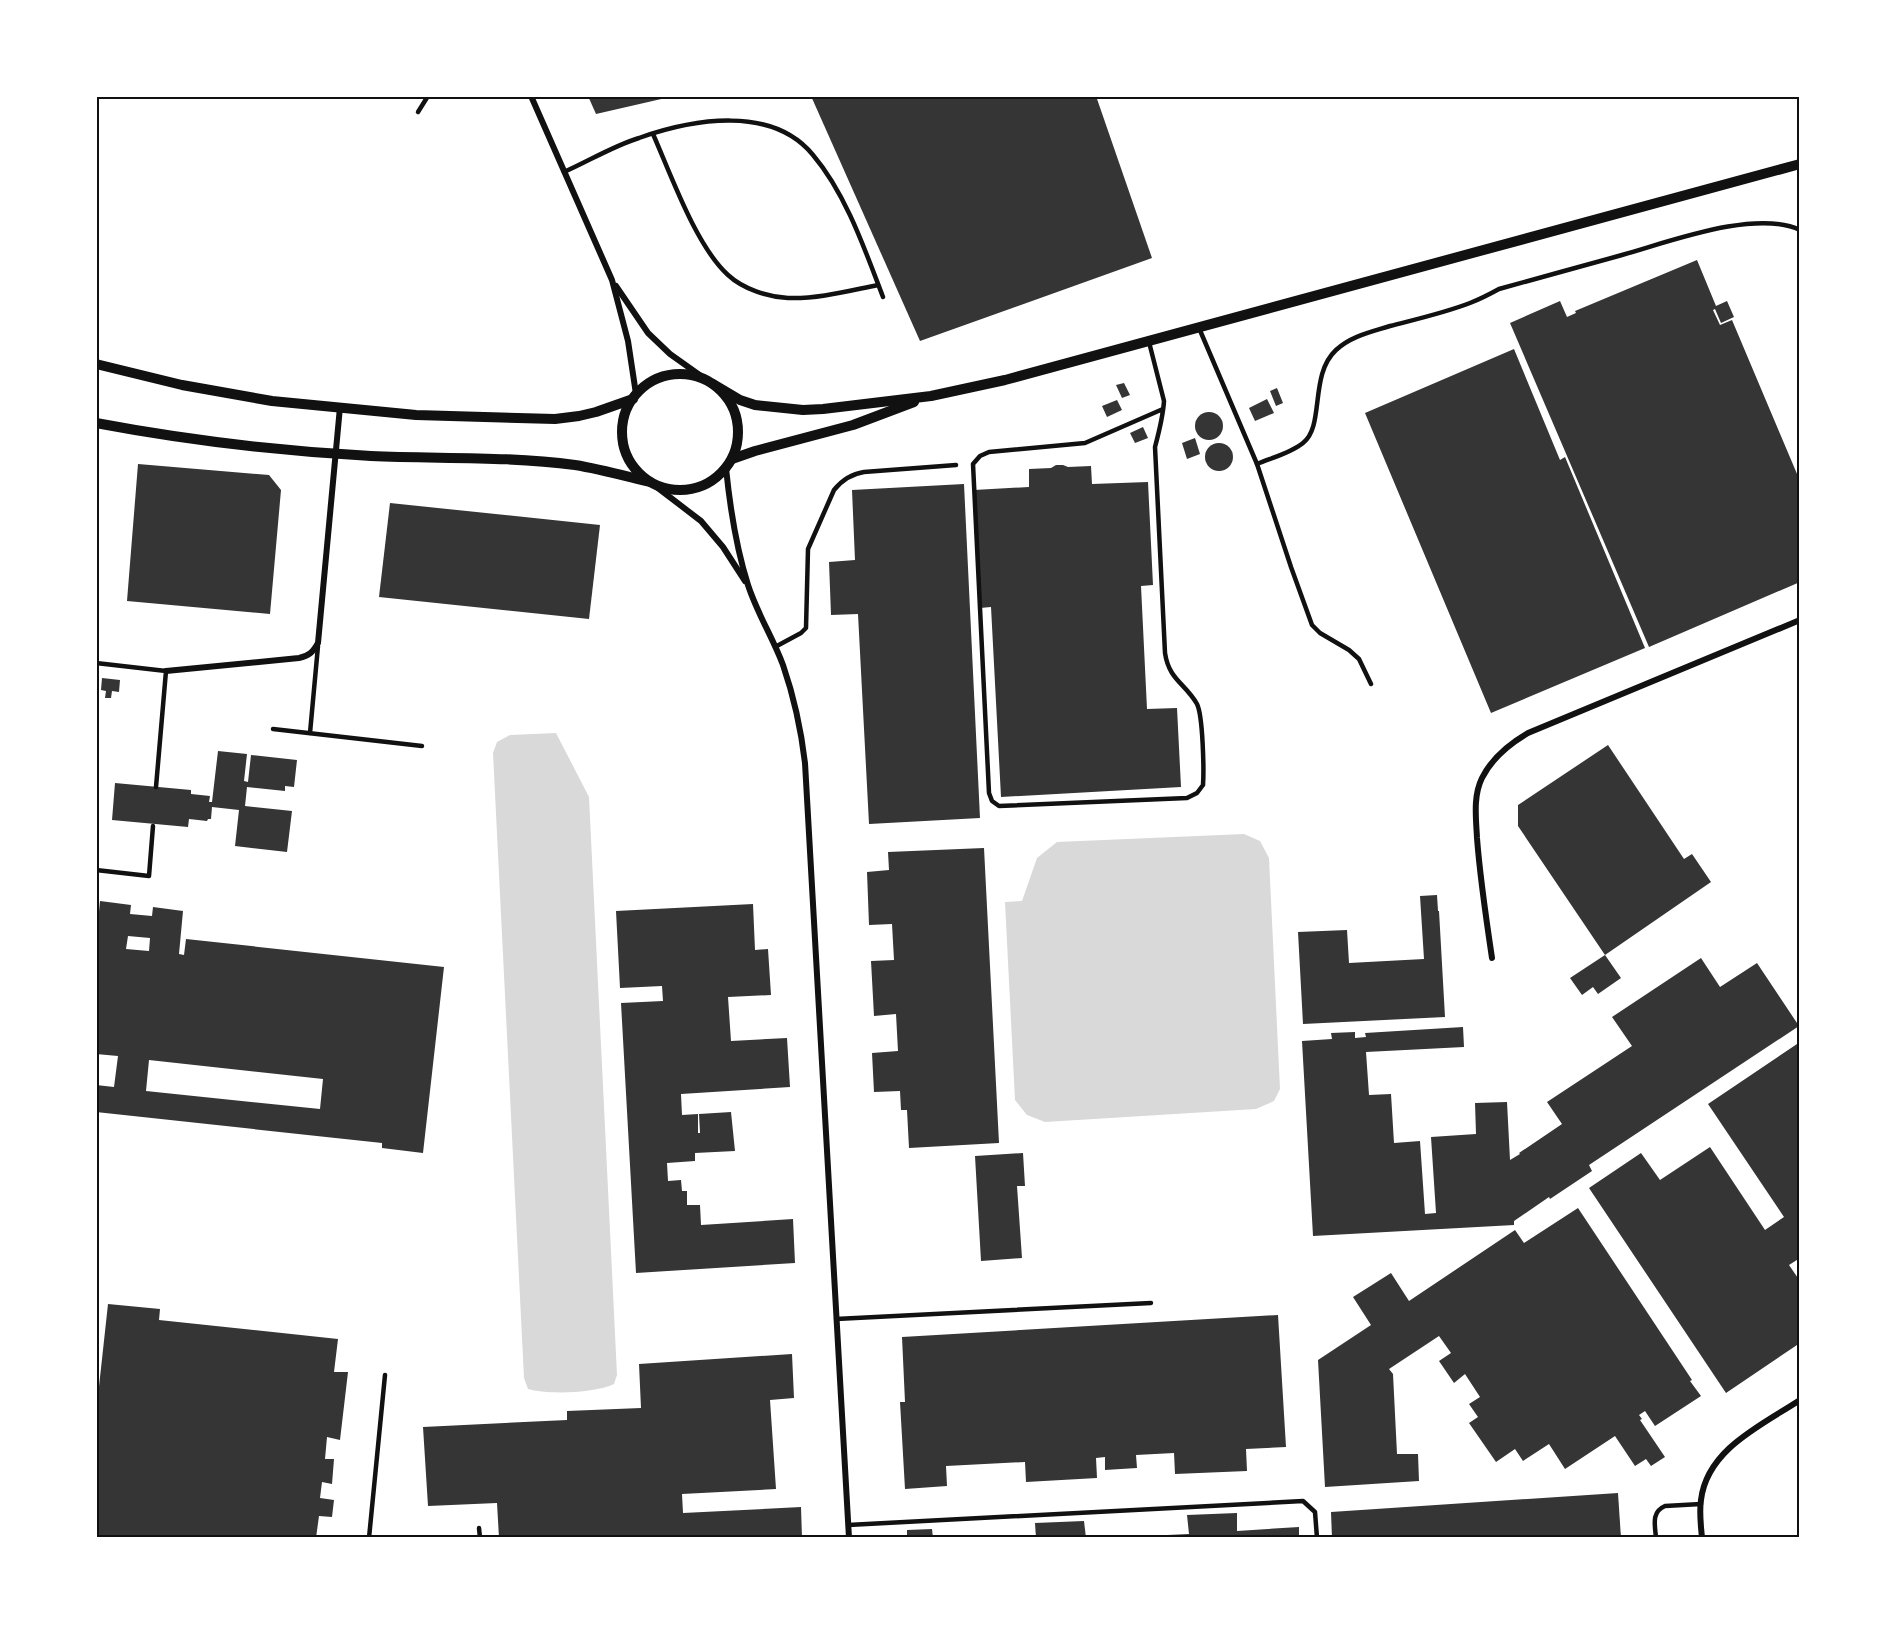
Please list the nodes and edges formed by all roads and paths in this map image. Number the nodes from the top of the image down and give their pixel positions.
1 (428, 96) edge
2 (531, 96) edge
3 (418, 112) dead end
4 (653, 134) junction
5 (1800, 164) edge
6 (564, 172) junction
7 (1800, 230) edge
8 (612, 280) junction
9 (878, 285) junction
10 (883, 297) dead end
11 (1198, 328) junction
12 (1149, 342) junction
13 (96, 364) edge
14 (710, 382) junction
15 (634, 396) junction
16 (931, 396) junction
17 (340, 407) junction
18 (1163, 408) junction
19 (96, 423) edge
20 (335, 454) junction
21 (729, 464) junction
22 (1257, 464) junction
23 (956, 465) dead end
24 (652, 483) junction
25 (748, 586) junction
26 (1800, 620) edge
27 (318, 643) junction
28 (775, 647) junction
29 (96, 663) edge
30 (166, 671) junction
31 (1371, 684) dead end
32 (273, 729) dead end
33 (310, 733) junction
34 (422, 746) dead end
35 (156, 787) dead end
36 (153, 826) dead end
37 (96, 870) edge
38 (1492, 958) dead end
39 (1151, 1303) dead end
40 (836, 1319) junction
41 (385, 1375) dead end
42 (1800, 1400) edge
43 (1701, 1504) junction
44 (848, 1525) junction
45 (479, 1528) dead end
46 (369, 1538) edge
47 (480, 1538) edge
48 (849, 1538) edge
49 (1317, 1538) edge
50 (1656, 1538) edge
51 (1702, 1538) edge

1 - 3 lane
2 - 6 street
4 - 6 lane
4 - 9 lane
4 - 9 lane
5 - 11 street
6 - 8 street
7 - 22 lane
8 - 14 street
8 - 15 street
9 - 10 lane
11 - 12 street
11 - 22 lane
12 - 16 street
12 - 18 lane
13 - 17 street
14 - 15 street
14 - 16 street
14 - 21 street
15 - 17 street
15 - 24 street
16 - 21 street
17 - 20 street
18 - 18 lane
19 - 20 street
20 - 24 street
20 - 27 street
21 - 24 street
21 - 25 street
22 - 31 lane
23 - 28 lane
24 - 25 street
25 - 28 street
26 - 38 street
27 - 30 street
27 - 33 lane
28 - 40 street
29 - 30 lane
30 - 35 lane
32 - 33 lane
33 - 34 lane
36 - 37 lane
39 - 40 lane
40 - 44 street
41 - 46 lane
42 - 43 street
43 - 50 lane
43 - 51 street
44 - 48 street
44 - 49 lane
45 - 47 lane

